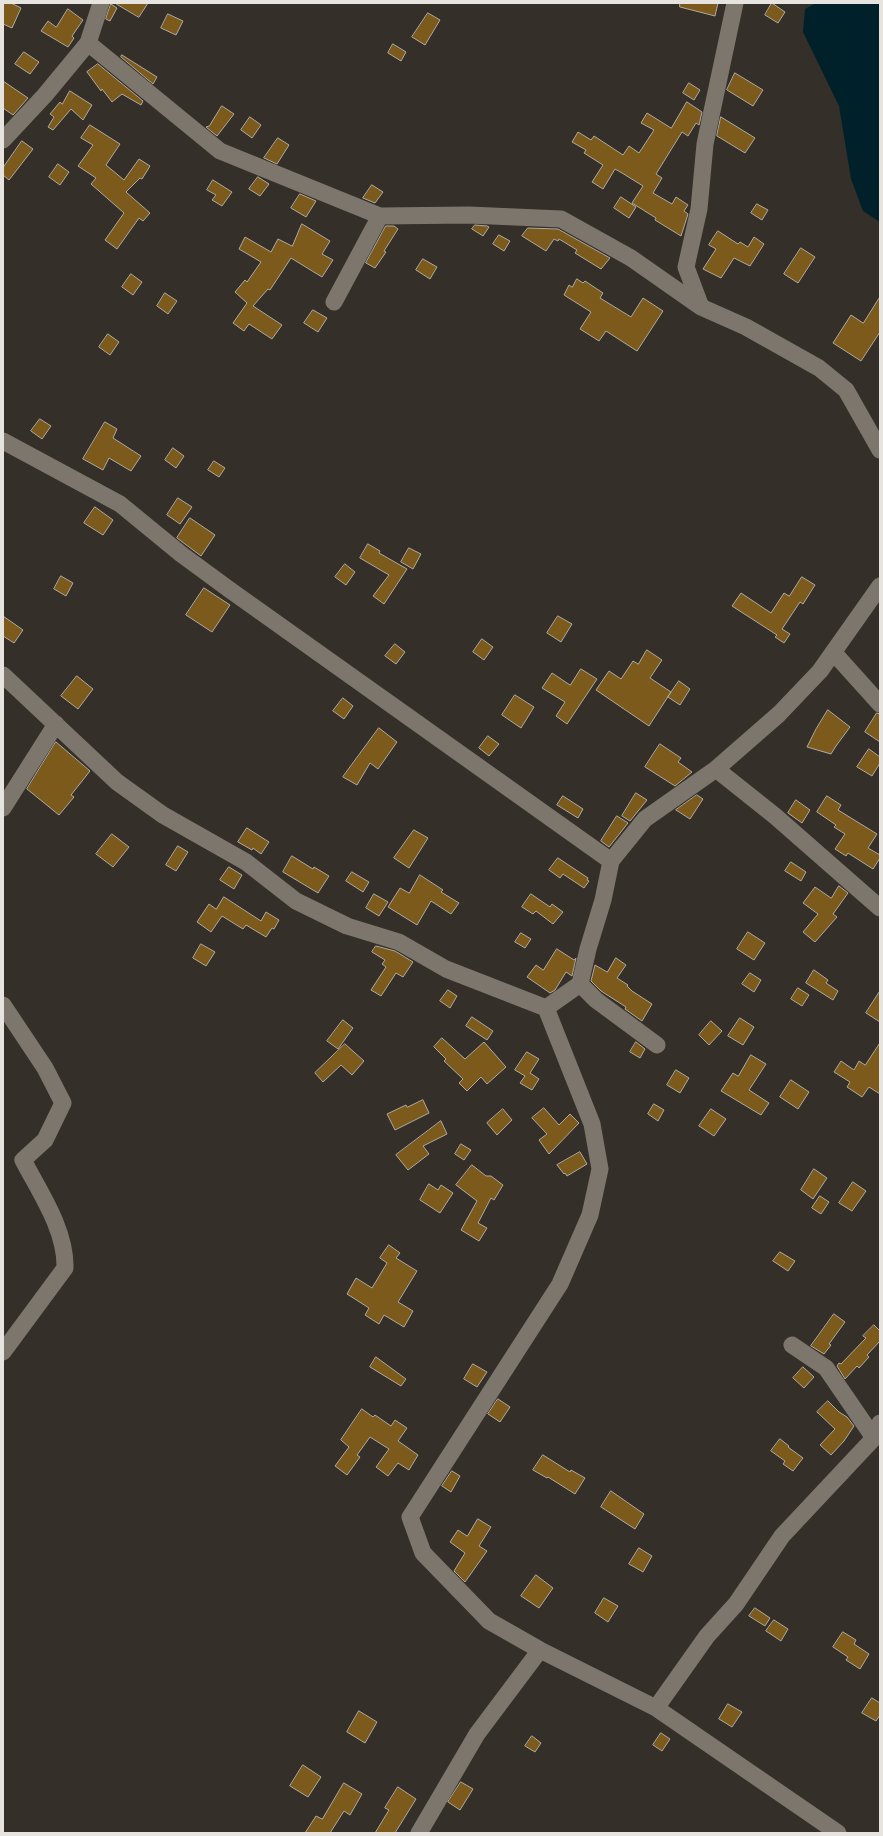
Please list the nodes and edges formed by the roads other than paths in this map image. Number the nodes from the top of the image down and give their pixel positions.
1 (101, 3) edge
2 (735, 3) edge
3 (88, 43) junction
4 (3, 140) edge
5 (380, 216) junction
6 (334, 302) dead end
7 (701, 307) junction
8 (3, 441) edge
9 (880, 450) edge
10 (880, 586) edge
11 (834, 653) junction
12 (3, 675) edge
13 (880, 704) edge
14 (56, 724) junction
15 (716, 769) junction
16 (3, 808) edge
17 (611, 861) junction
18 (880, 908) edge
19 (580, 984) junction
20 (3, 1005) edge
21 (546, 1008) junction
22 (657, 1045) dead end
23 (792, 1345) dead end
24 (3, 1352) edge
25 (877, 1431) edge
26 (540, 1650) junction
27 (656, 1708) junction
28 (419, 1833) edge
29 (838, 1833) edge

1 - 3 street
2 - 7 street
3 - 4 street
3 - 5 street
5 - 6 street
5 - 7 street
7 - 9 street
8 - 17 street
10 - 11 street
11 - 13 street
11 - 15 street
12 - 14 street
14 - 16 street
14 - 21 street
15 - 17 street
15 - 18 street
17 - 19 street
19 - 21 street
19 - 22 street
20 - 24 street
21 - 26 street
23 - 25 street
25 - 27 street
26 - 27 street
26 - 28 street
27 - 29 street

